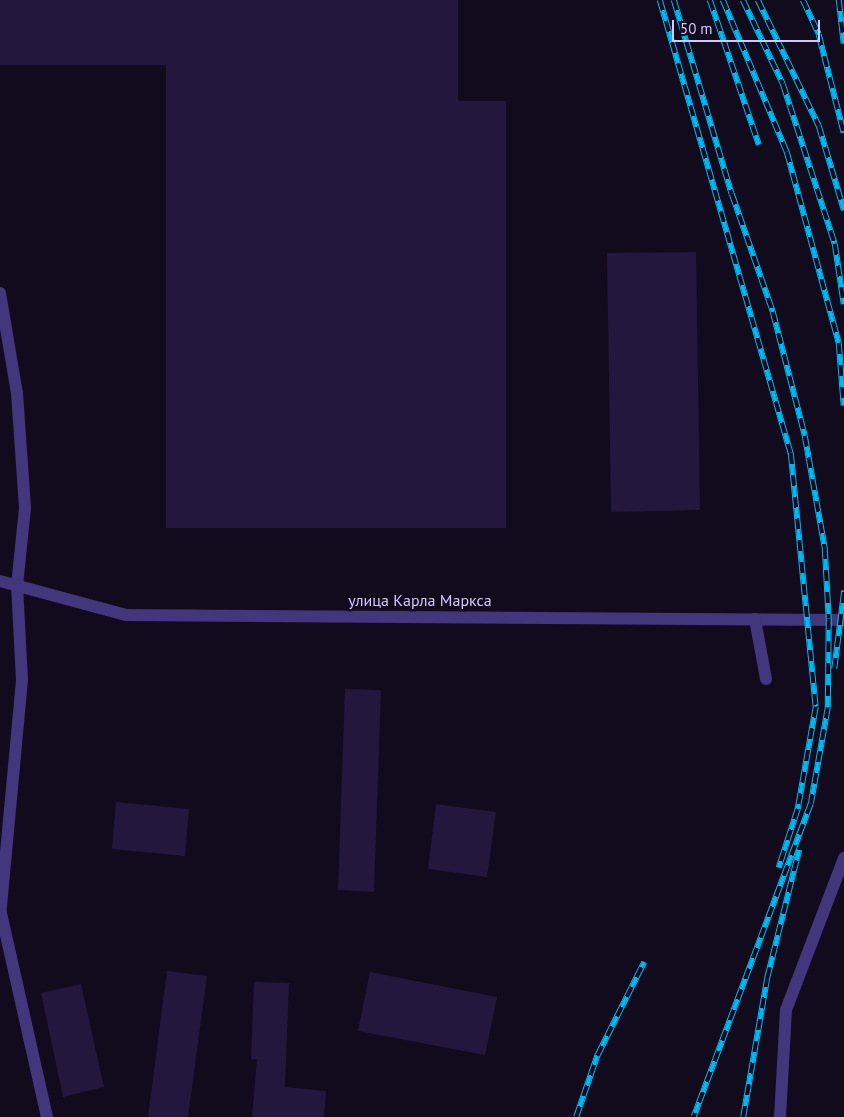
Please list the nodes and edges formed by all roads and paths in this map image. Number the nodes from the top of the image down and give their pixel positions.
1 (0, 293) edge
2 (0, 581) edge
3 (17, 586) junction
4 (755, 619) junction
5 (844, 620) edge
6 (766, 679) dead end
7 (844, 858) edge
8 (0, 914) edge
9 (47, 1117) edge
10 (780, 1117) edge

1 - 3 street
2 - 3 street, улица Карла Маркса
3 - 4 street, улица Карла Маркса
3 - 8 street
4 - 5 street, улица Карла Маркса
4 - 6 street
7 - 10 street
8 - 9 street

